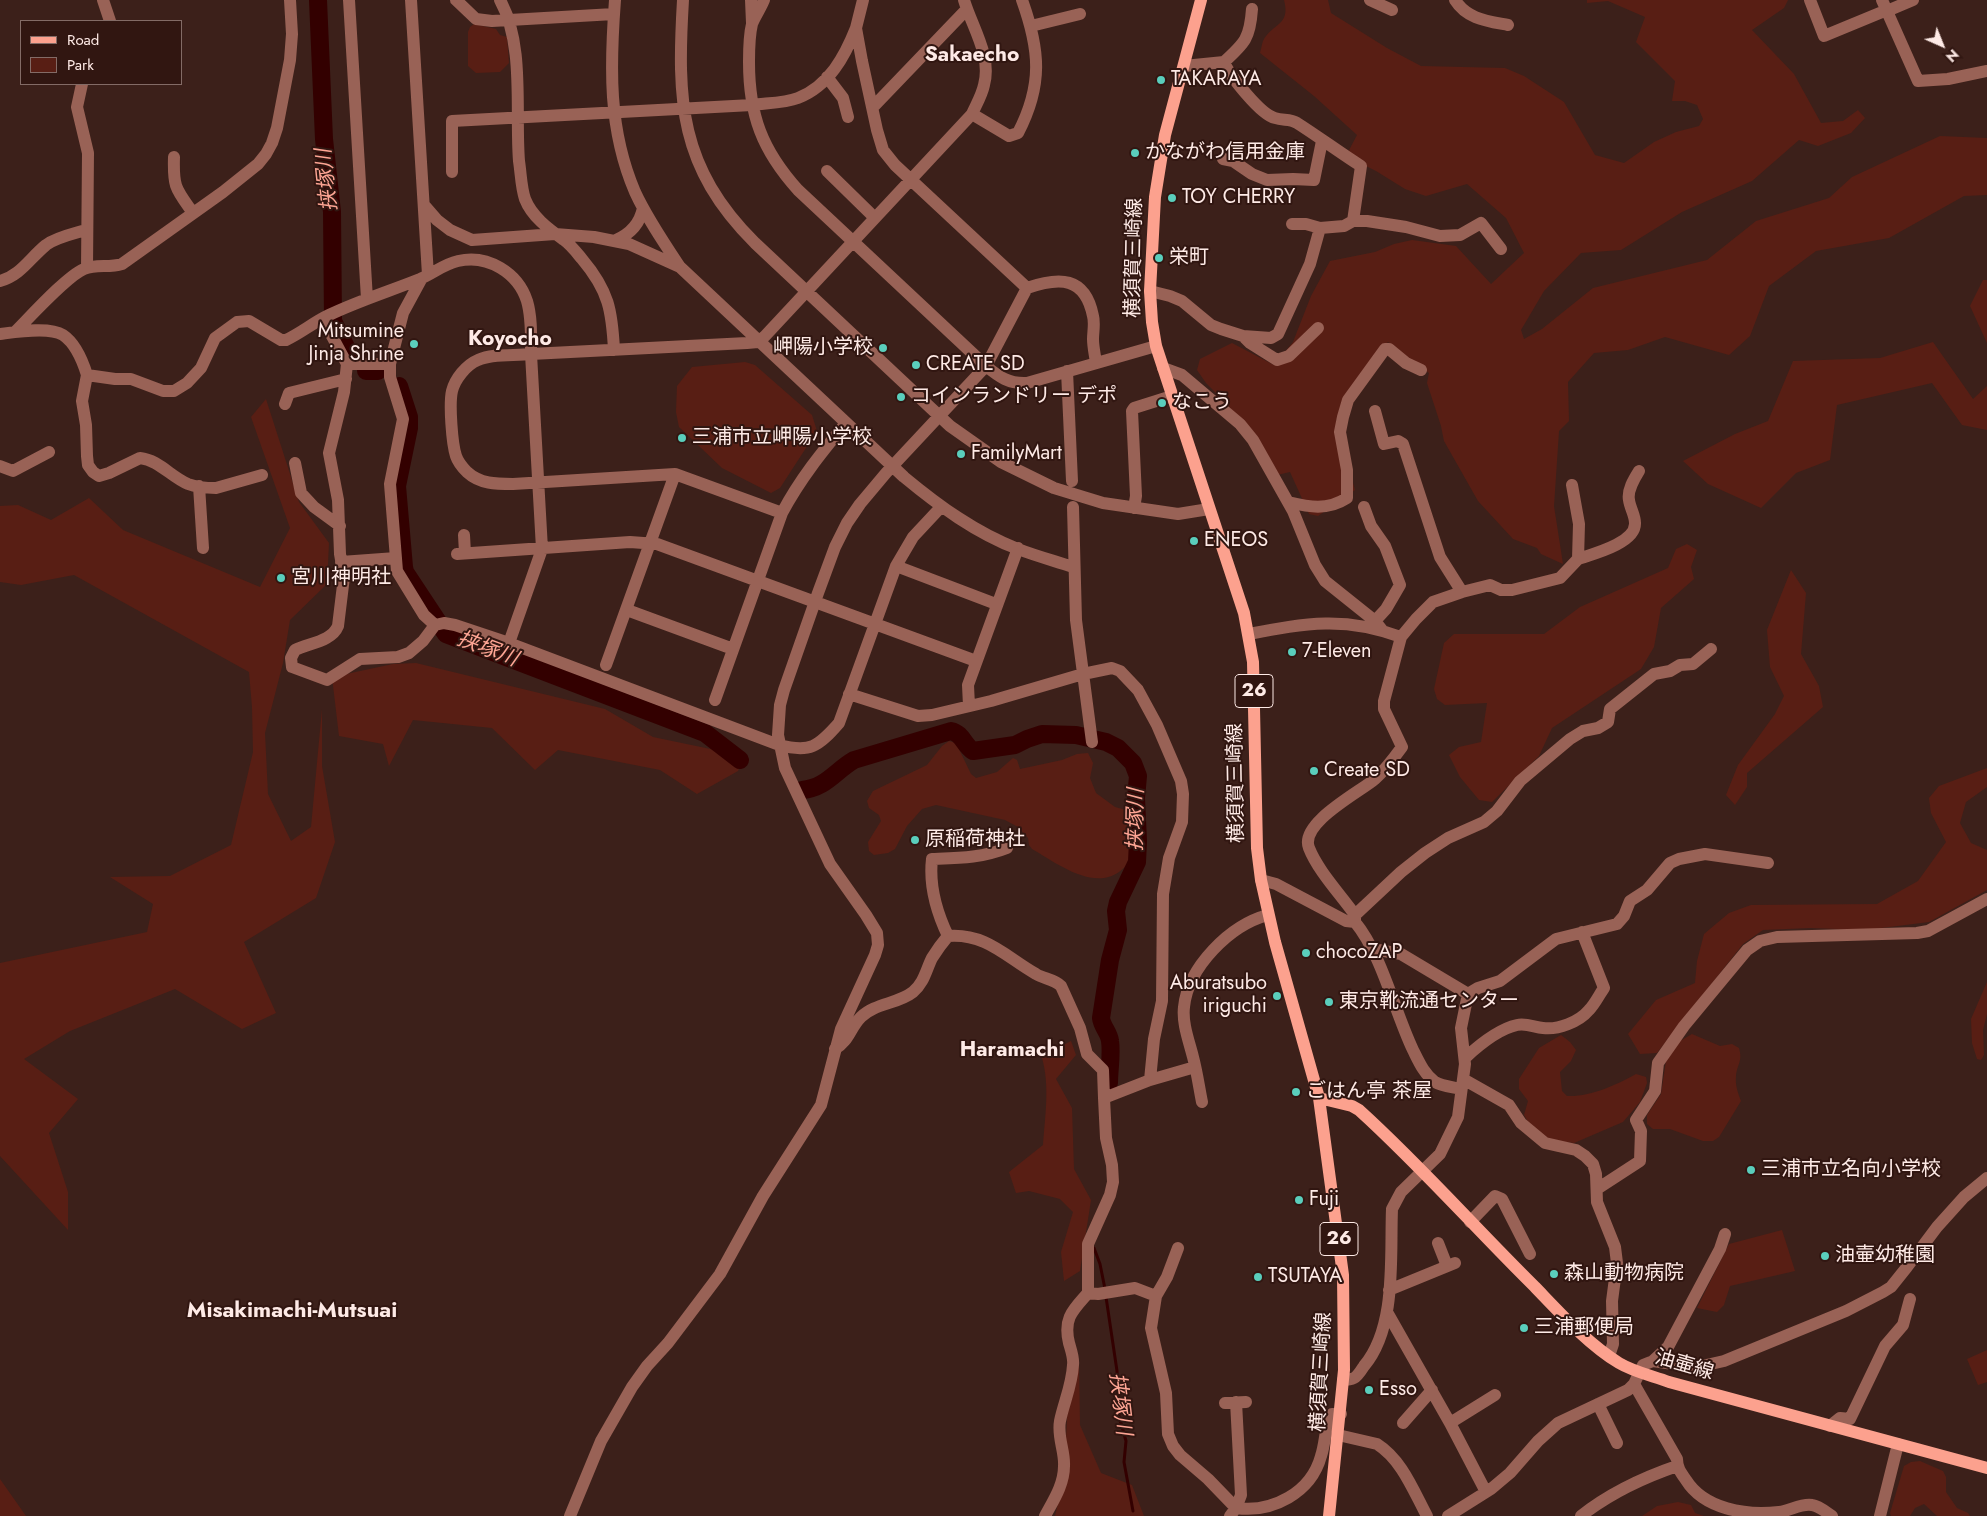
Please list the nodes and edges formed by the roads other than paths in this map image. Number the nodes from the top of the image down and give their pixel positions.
1 (104, 0) edge
2 (290, 0) edge
3 (349, 0) edge
4 (411, 0) edge
5 (456, 0) edge
6 (500, 0) edge
7 (615, 0) edge
8 (683, 0) edge
9 (751, 0) edge
10 (764, 0) edge
11 (863, 0) edge
12 (1022, 0) edge
13 (1201, 0) edge
14 (1370, 0) edge
15 (1455, 0) edge
16 (1810, 0) edge
17 (1913, 0) edge
18 (966, 5) edge
19 (1885, 7) edge
20 (1252, 8) dead end
21 (1392, 10) dead end
22 (614, 14) junction
23 (1080, 14) dead end
24 (510, 19) junction
25 (110, 20) edge
26 (752, 22) junction
27 (1508, 25) dead end
28 (1031, 26) junction
29 (856, 28) junction
30 (1224, 62) junction
31 (1184, 66) junction
32 (1987, 71) edge
33 (827, 77) junction
34 (82, 85) edge
35 (752, 105) junction
36 (873, 107) junction
37 (683, 108) junction
38 (613, 112) junction
39 (972, 114) junction
40 (517, 117) junction
41 (848, 117) dead end
42 (1322, 141) junction
43 (174, 157) dead end
44 (1223, 159) dead end
45 (827, 171) dead end
46 (452, 172) dead end
47 (911, 179) junction
48 (424, 205) junction
49 (644, 208) junction
50 (193, 213) junction
51 (874, 218) junction
52 (1353, 221) junction
53 (1292, 224) dead end
54 (1320, 228) junction
55 (86, 230) junction
56 (555, 234) junction
57 (472, 240) junction
58 (616, 240) junction
59 (853, 242) junction
60 (1501, 249) dead end
61 (468, 260) junction
62 (680, 267) junction
63 (87, 268) junction
64 (425, 276) junction
65 (0, 280) edge
66 (1026, 288) junction
67 (1150, 291) junction
68 (806, 292) junction
69 (367, 299) junction
70 (330, 314) junction
71 (1318, 328) dead end
72 (16, 331) junction
73 (0, 334) edge
74 (1243, 336) junction
75 (758, 342) junction
76 (1156, 346) junction
77 (614, 350) junction
78 (531, 354) junction
79 (1096, 363) junction
80 (347, 364) junction
81 (390, 364) junction
82 (986, 366) junction
83 (1163, 368) junction
84 (1421, 370) dead end
85 (1068, 371) junction
86 (87, 375) junction
87 (346, 379) junction
88 (1172, 396) junction
89 (285, 404) dead end
90 (1375, 411) dead end
91 (940, 416) junction
92 (846, 423) junction
93 (49, 452) dead end
94 (295, 463) dead end
95 (0, 466) edge
96 (893, 466) junction
97 (1639, 470) dead end
98 (675, 474) junction
99 (262, 475) dead end
100 (538, 481) junction
101 (1072, 481) dead end
102 (1572, 485) dead end
103 (199, 486) junction
104 (1288, 502) junction
105 (941, 507) junction
106 (1072, 507) dead end
107 (1364, 507) dead end
108 (1134, 508) junction
109 (1209, 509) junction
110 (782, 513) junction
111 (340, 526) junction
112 (464, 534) dead end
113 (650, 543) junction
114 (203, 548) dead end
115 (1018, 548) junction
116 (542, 550) junction
117 (396, 558) junction
118 (1578, 559) junction
119 (341, 562) junction
120 (896, 566) junction
121 (1074, 567) junction
122 (757, 580) junction
123 (1462, 592) junction
124 (815, 602) junction
125 (996, 604) junction
126 (626, 610) junction
127 (874, 623) junction
128 (438, 624) junction
129 (1378, 625) junction
130 (1249, 634) junction
131 (1401, 638) junction
132 (509, 643) junction
133 (733, 649) junction
134 (1711, 649) dead end
135 (976, 661) junction
136 (606, 664) dead end
137 (1082, 674) junction
138 (850, 694) junction
139 (715, 700) dead end
140 (969, 706) junction
141 (1091, 738) dead end
142 (779, 745) junction
143 (1007, 848) dead end
144 (1768, 863) dead end
145 (1261, 880) junction
146 (1987, 899) edge
147 (1268, 915) junction
148 (1355, 918) junction
149 (1582, 932) junction
150 (948, 936) junction
151 (1373, 950) junction
152 (1468, 994) junction
153 (834, 1050) junction
154 (1464, 1058) junction
155 (1195, 1066) junction
156 (1150, 1080) junction
157 (1462, 1084) junction
158 (1104, 1098) junction
159 (1319, 1098) junction
160 (1202, 1102) dead end
161 (1424, 1171) junction
162 (1987, 1178) edge
163 (1597, 1189) junction
164 (1470, 1222) junction
165 (1725, 1234) dead end
166 (1438, 1243) dead end
167 (1178, 1248) dead end
168 (1530, 1254) dead end
169 (1389, 1290) junction
170 (1088, 1293) junction
171 (1156, 1296) junction
172 (1910, 1299) dead end
173 (1387, 1312) junction
174 (1609, 1356) junction
175 (1653, 1361) junction
176 (1639, 1372) junction
177 (1343, 1380) junction
178 (1634, 1384) junction
179 (1432, 1390) junction
180 (1495, 1395) dead end
181 (1236, 1402) dead end
182 (1598, 1404) junction
183 (1341, 1414) junction
184 (1403, 1423) dead end
185 (1450, 1423) junction
186 (1830, 1426) junction
187 (1338, 1435) junction
188 (1617, 1443) dead end
189 (1898, 1444) junction
190 (1677, 1466) junction
191 (1987, 1468) edge
192 (1486, 1492) junction
193 (1233, 1512) edge
194 (570, 1516) edge
195 (1045, 1516) edge
196 (1329, 1516) edge
197 (1427, 1516) edge
198 (1448, 1516) edge
199 (1581, 1516) edge
200 (1832, 1516) edge
201 (1880, 1516) edge

1 - 25 street
2 - 50 street
3 - 69 street
4 - 48 street
5 - 24 street
6 - 24 street
7 - 22 street
8 - 37 street
9 - 26 street
10 - 26 street
11 - 29 street
12 - 28 street
13 - 31 main road, 横須賀三崎線 / 26
14 - 21 street
15 - 27 street
16 - 19 street
17 - 19 street
18 - 36 street
18 - 39 street
19 - 32 street
20 - 30 street
22 - 24 street
22 - 38 street
23 - 28 street
24 - 40 street
26 - 35 street
28 - 39 street
29 - 33 street
29 - 36 street
30 - 31 street
30 - 42 street
31 - 67 main road, 横須賀三崎線 / 26
33 - 35 street
33 - 41 street
34 - 55 street
35 - 37 street
35 - 59 street
36 - 47 street
37 - 38 street
37 - 68 street
38 - 40 street
38 - 49 street
39 - 47 street
40 - 46 street
40 - 56 street
42 - 44 street
42 - 52 street
43 - 50 street
45 - 51 street
47 - 51 street
47 - 66 street
48 - 57 street
48 - 64 street
49 - 58 street
49 - 62 street
50 - 63 street
51 - 59 street
52 - 54 street
52 - 60 street
53 - 54 street
54 - 74 street
55 - 63 street
55 - 65 street
56 - 57 street
56 - 58 street
56 - 77 street
57 - 61 street
58 - 62 street
59 - 68 street
59 - 82 street
61 - 64 street
61 - 78 street
62 - 75 street
63 - 72 street
64 - 69 street
64 - 81 street
66 - 79 street
66 - 82 street
67 - 74 street
67 - 76 main road, 横須賀三崎線 / 26
68 - 75 street
68 - 91 street
69 - 70 street
70 - 80 street
70 - 86 street
71 - 74 street
72 - 73 street
72 - 86 street
75 - 77 street
75 - 92 street
76 - 79 street
76 - 83 main road, 横須賀三崎線 / 26
77 - 78 street
78 - 100 street
78 - 100 street
79 - 85 street
80 - 81 street
80 - 87 street
81 - 117 street
82 - 85 street
82 - 91 street
83 - 88 main road, 横須賀三崎線 / 26
83 - 104 street
84 - 104 street
85 - 101 street
86 - 103 street
87 - 89 street
87 - 111 street
88 - 108 street
88 - 109 main road, 横須賀三崎線 / 26
90 - 123 street
91 - 96 street
91 - 108 street
92 - 96 street
92 - 110 street
93 - 95 street
94 - 111 street
96 - 105 street
96 - 124 street
97 - 118 street
98 - 100 street
98 - 110 street
98 - 113 street
99 - 103 street
100 - 116 street
102 - 118 street
103 - 114 street
104 - 129 street
105 - 115 street
105 - 120 street
106 - 121 street
107 - 129 street
108 - 109 street
109 - 130 main road, 横須賀三崎線 / 26
110 - 122 street
111 - 119 street
112 - 116 street
113 - 116 street
113 - 122 street
113 - 126 street
115 - 121 street
115 - 125 street
116 - 132 street
117 - 119 street
117 - 128 street
118 - 123 street
119 - 128 street
120 - 125 street
120 - 127 street
121 - 137 street
122 - 124 street
122 - 133 street
123 - 131 street
124 - 127 street
124 - 142 street
125 - 135 street
126 - 133 street
126 - 136 street
127 - 135 street
127 - 138 street
128 - 132 street
129 - 130 street
129 - 131 street
130 - 145 main road, 横須賀三崎線 / 26
131 - 148 street
132 - 142 street
133 - 139 street
134 - 148 street
135 - 140 street
137 - 140 street
137 - 141 street
137 - 156 street
138 - 140 street
138 - 142 street
142 - 153 street
143 - 150 street
144 - 149 street
145 - 147 main road, 横須賀三崎線 / 26
145 - 148 street
146 - 163 street
147 - 155 street
147 - 159 main road, 横須賀三崎線 / 26
148 - 151 street
149 - 152 street
149 - 154 street
150 - 153 street
150 - 158 street
151 - 152 street
151 - 157 street
152 - 154 street
153 - 194 street
154 - 157 street
155 - 156 street
155 - 160 street
156 - 158 street
157 - 161 street
157 - 163 street
158 - 170 street
159 - 161 main road, 油壷線
159 - 177 main road, 横須賀三崎線 / 26
161 - 164 main road, 油壷線
161 - 169 street
162 - 175 street
163 - 174 street
164 - 168 street
164 - 174 main road, 油壷線
165 - 175 street
166 - 169 street
167 - 171 street
169 - 173 street
170 - 171 street
170 - 195 street
171 - 193 street
172 - 186 street
173 - 177 street
173 - 179 street
174 - 176 main road, 油壷線
175 - 176 street
176 - 178 street
176 - 186 main road, 油壷線
177 - 183 main road, 横須賀三崎線 / 26
178 - 182 street
178 - 190 street
179 - 184 street
179 - 185 street
180 - 185 street
181 - 193 street
182 - 188 street
182 - 192 street
183 - 187 main road, 横須賀三崎線 / 26
183 - 193 street
185 - 192 street
186 - 189 main road, 油壷線
187 - 196 main road, 横須賀三崎線 / 26
187 - 197 street
189 - 191 main road, 油壷線
189 - 201 street
190 - 199 street
190 - 200 street
192 - 198 street

